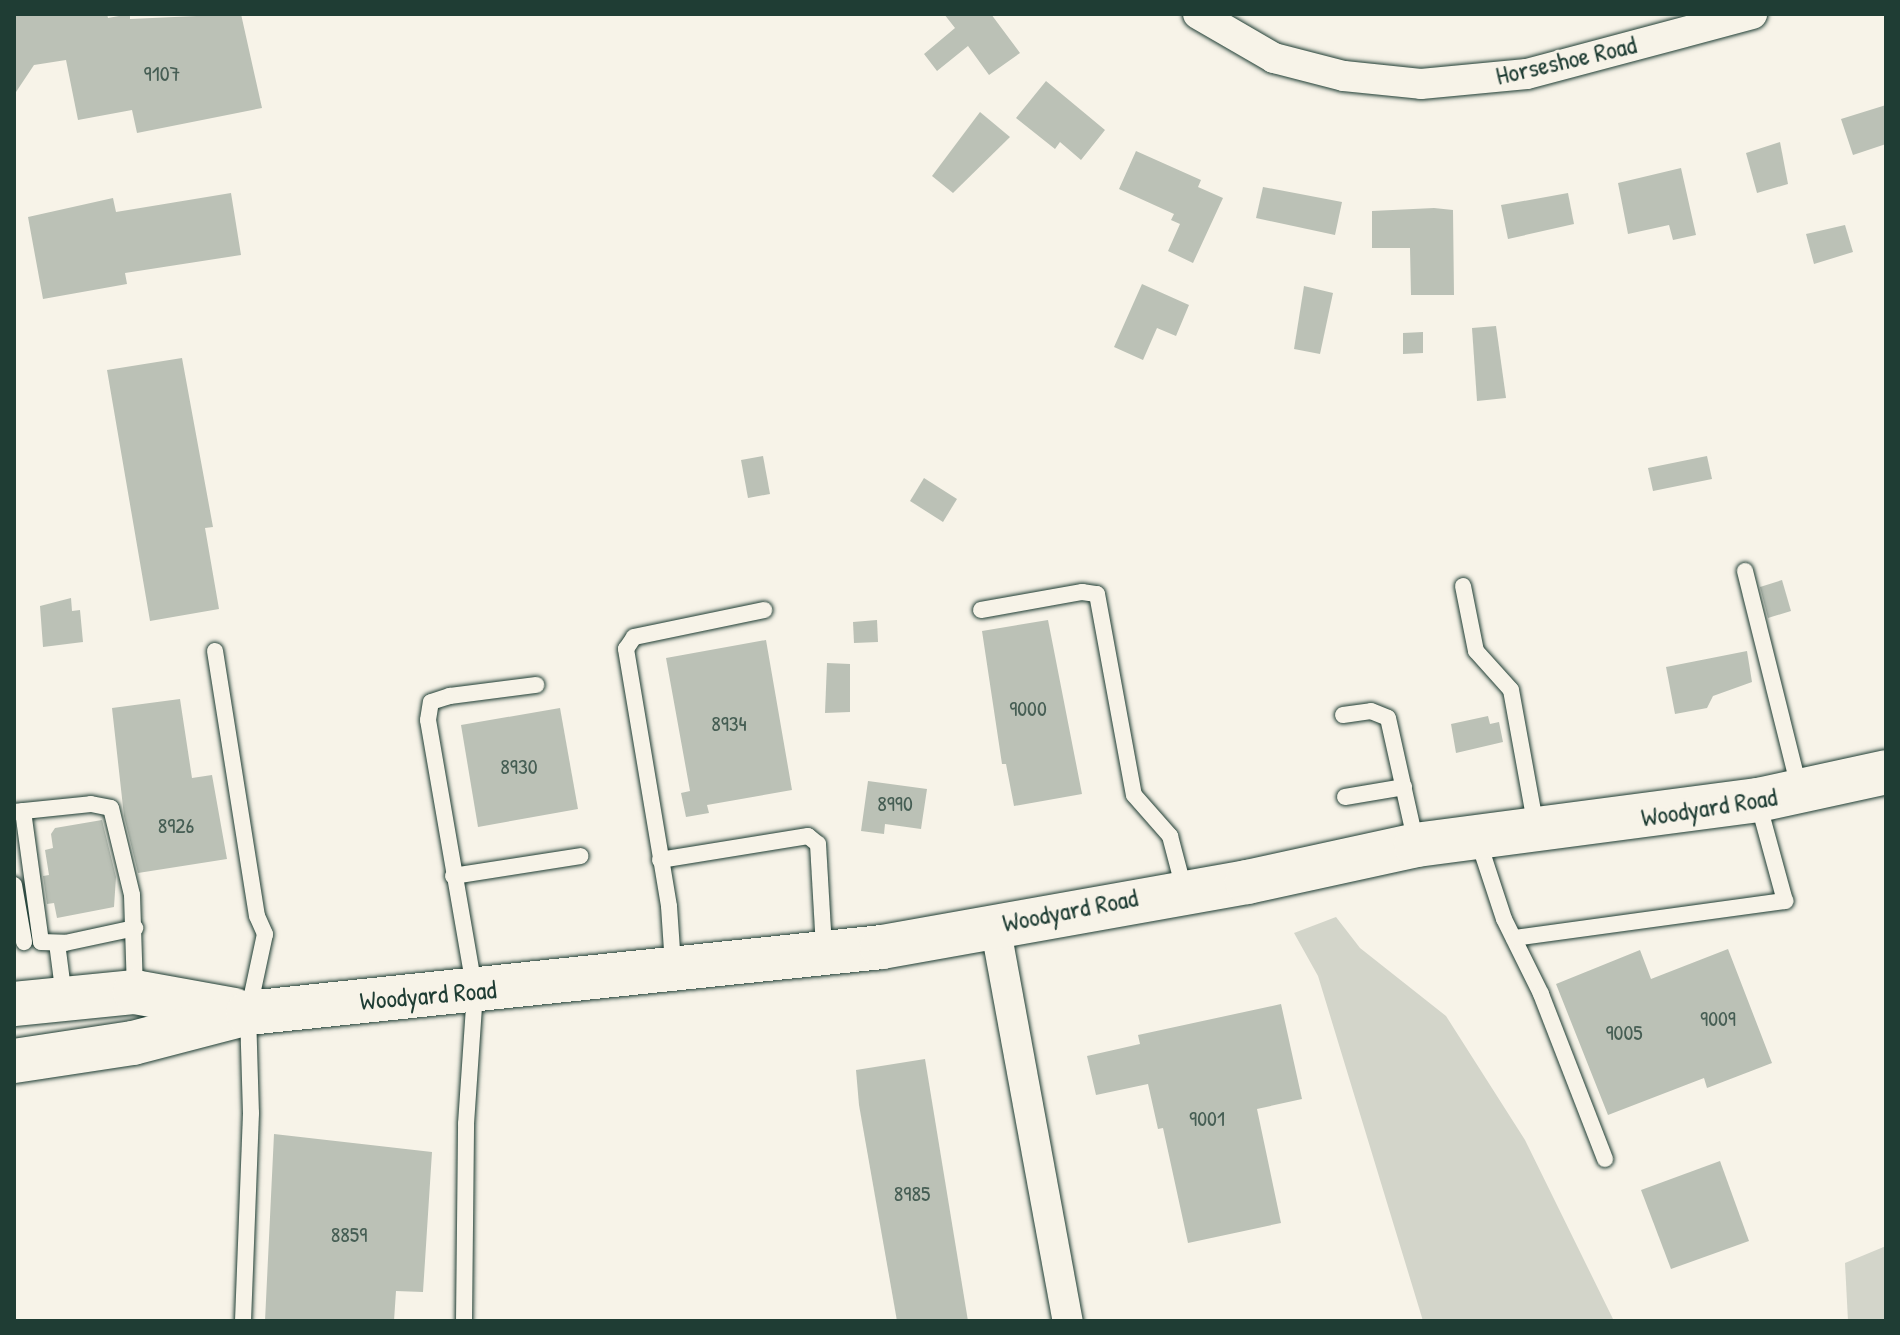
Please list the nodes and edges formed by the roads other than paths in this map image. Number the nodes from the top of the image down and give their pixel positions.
1 (1198, 14) edge
2 (1752, 14) edge
3 (1745, 571) dead end
4 (1463, 586) dead end
5 (764, 610) dead end
6 (981, 610) dead end
7 (215, 651) dead end
8 (536, 685) dead end
9 (1343, 715) dead end
10 (1886, 772) edge
11 (1404, 787) junction
12 (1800, 792) junction
13 (1345, 797) dead end
14 (1758, 800) junction
15 (21, 811) edge
16 (1538, 833) junction
17 (1477, 838) junction
18 (1416, 845) junction
19 (580, 856) dead end
20 (660, 860) junction
21 (453, 876) junction
22 (14, 885) edge
23 (1184, 889) junction
24 (995, 925) junction
25 (135, 928) junction
26 (1514, 938) junction
27 (42, 942) junction
28 (825, 955) junction
29 (673, 971) junction
30 (135, 992) junction
31 (475, 992) junction
32 (64, 997) junction
33 (14, 1004) edge
34 (248, 1013) junction
35 (14, 1061) edge
36 (1605, 1159) dead end
37 (243, 1321) edge
38 (464, 1321) edge
39 (1068, 1321) edge

1 - 2 street, Horseshoe Road
3 - 12 lane
4 - 16 lane
5 - 20 lane
6 - 23 lane
7 - 34 lane
8 - 21 lane
9 - 11 lane
10 - 12 main road, Woodyard Road
11 - 13 lane
11 - 18 lane
12 - 14 main road, Woodyard Road
14 - 16 main road, Woodyard Road
14 - 26 lane
15 - 25 lane
15 - 27 lane
16 - 17 main road, Woodyard Road
17 - 18 main road, Woodyard Road
17 - 26 lane
18 - 23 main road, Woodyard Road
19 - 21 lane
20 - 28 lane
20 - 29 lane
21 - 31 lane
22 - 27 lane
23 - 24 main road, Woodyard Road
24 - 28 main road, Woodyard Road
24 - 39 street
25 - 27 lane
25 - 30 lane
26 - 36 lane
27 - 32 lane
28 - 29 main road, Woodyard Road
29 - 31 main road, Woodyard Road
30 - 32 main road, Woodyard Road
30 - 34 main road, Woodyard Road
31 - 34 main road, Woodyard Road
31 - 38 lane
32 - 33 main road, Woodyard Road
34 - 35 main road, Woodyard Road
34 - 37 lane

